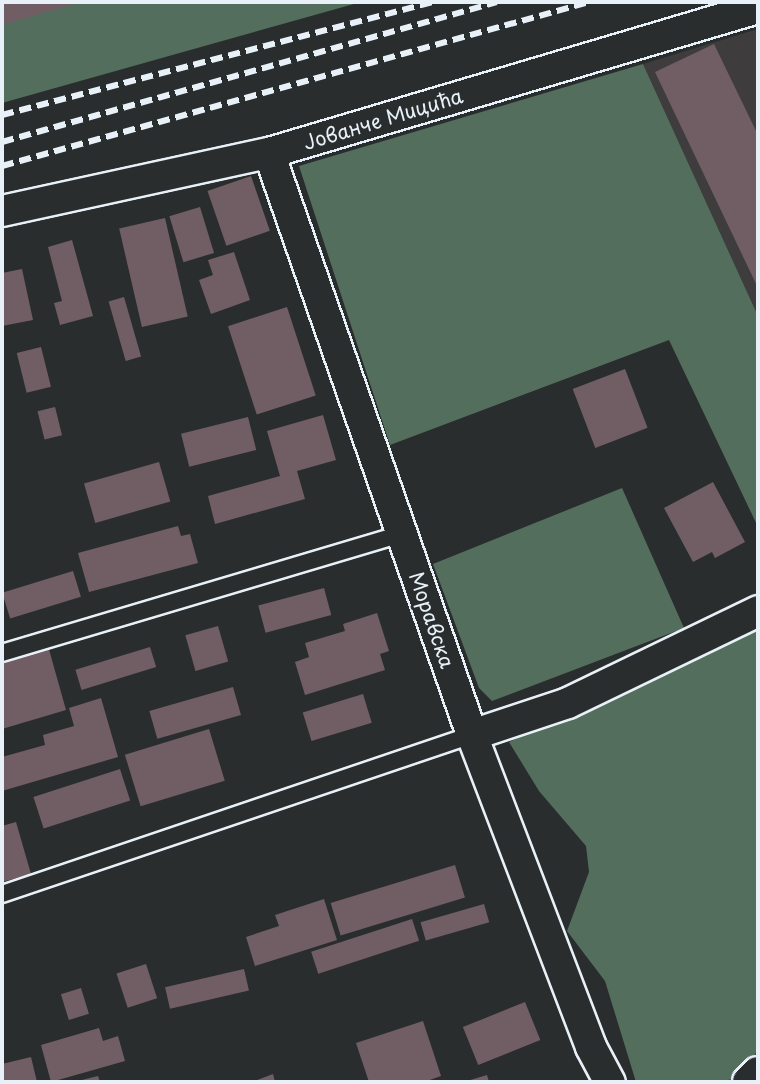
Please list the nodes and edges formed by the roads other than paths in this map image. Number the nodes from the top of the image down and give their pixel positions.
1 (758, 8) edge
2 (269, 153) junction
3 (2, 211) edge
4 (402, 534) junction
5 (758, 611) edge
6 (2, 653) edge
7 (472, 735) junction
8 (2, 894) edge
9 (758, 1072) edge
10 (610, 1082) edge
11 (748, 1082) edge

1 - 2 street, Јованче Мицића
2 - 3 street, Јованче Мицића
2 - 4 street, Моравска
4 - 6 lane
4 - 7 street, Моравска
5 - 7 street
7 - 8 lane
7 - 10 street, Моравска
9 - 11 street

